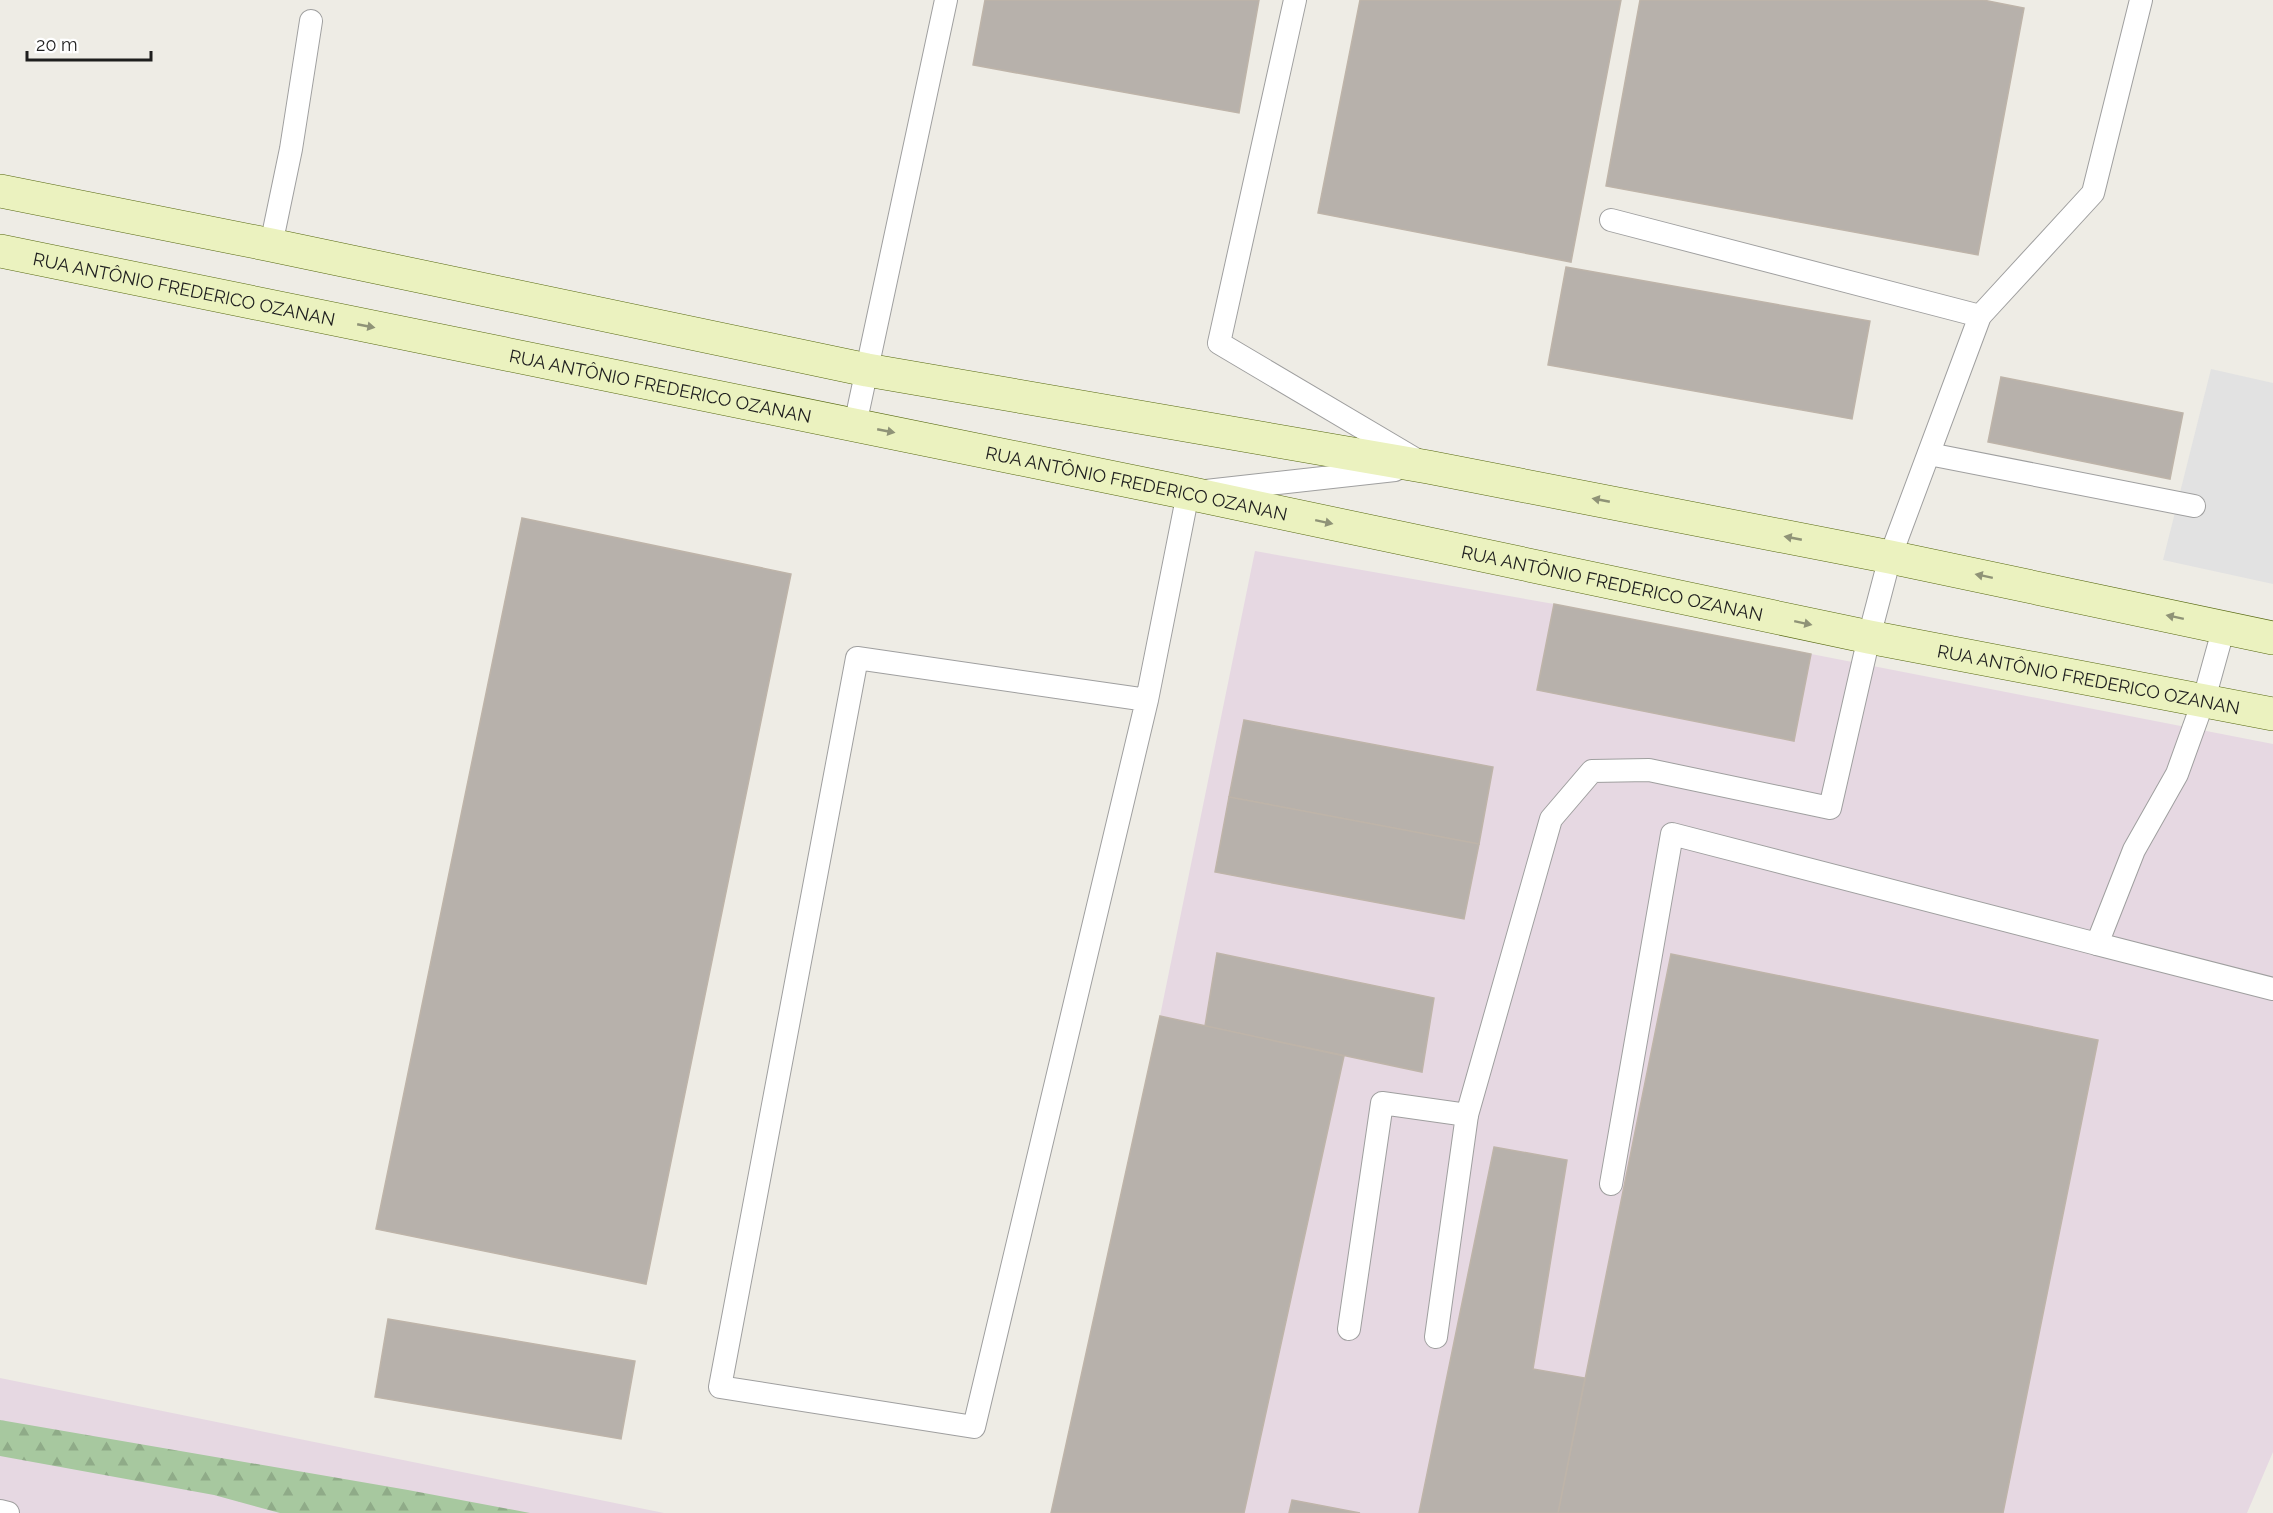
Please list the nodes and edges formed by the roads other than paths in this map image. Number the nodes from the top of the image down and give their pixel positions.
1 (946, 0) edge
2 (1295, 0) edge
3 (2140, 0) edge
4 (311, 21) dead end
5 (0, 191) edge
6 (1611, 220) dead end
7 (271, 245) junction
8 (0, 251) edge
9 (1980, 316) junction
10 (867, 370) junction
11 (855, 425) junction
12 (1929, 454) junction
13 (1428, 466) junction
14 (1188, 493) junction
15 (2194, 506) dead end
16 (1890, 556) junction
17 (2224, 627) junction
18 (1869, 638) junction
19 (2273, 638) edge
20 (2204, 699) junction
21 (1147, 700) junction
22 (2273, 714) edge
23 (2097, 944) junction
24 (2273, 989) edge
25 (1467, 1115) junction
26 (1611, 1184) dead end
27 (1349, 1329) dead end
28 (1436, 1337) dead end
29 (0, 1511) edge
30 (8, 1513) edge

1 - 10 lane
2 - 13 lane
3 - 9 lane
4 - 7 lane
5 - 7 main road
6 - 9 lane
7 - 10 main road
8 -> 11 main road, RUA ANTÔNIO FREDERICO OZANAN
9 - 12 lane
10 - 11 lane
10 - 13 main road
11 -> 14 main road, RUA ANTÔNIO FREDERICO OZANAN
12 - 15 lane
12 - 16 lane
13 - 14 lane
16 -> 13 main road
14 -> 18 main road, RUA ANTÔNIO FREDERICO OZANAN
14 - 21 lane
17 -> 16 main road
16 - 18 lane
17 - 19 main road
17 - 20 lane
18 - 20 main road, RUA ANTÔNIO FREDERICO OZANAN
18 - 25 lane
20 - 22 main road, RUA ANTÔNIO FREDERICO OZANAN
20 - 23 lane
21 - 21 lane
23 - 24 lane
23 - 26 lane
25 - 27 lane
25 - 28 lane
29 - 30 lane

